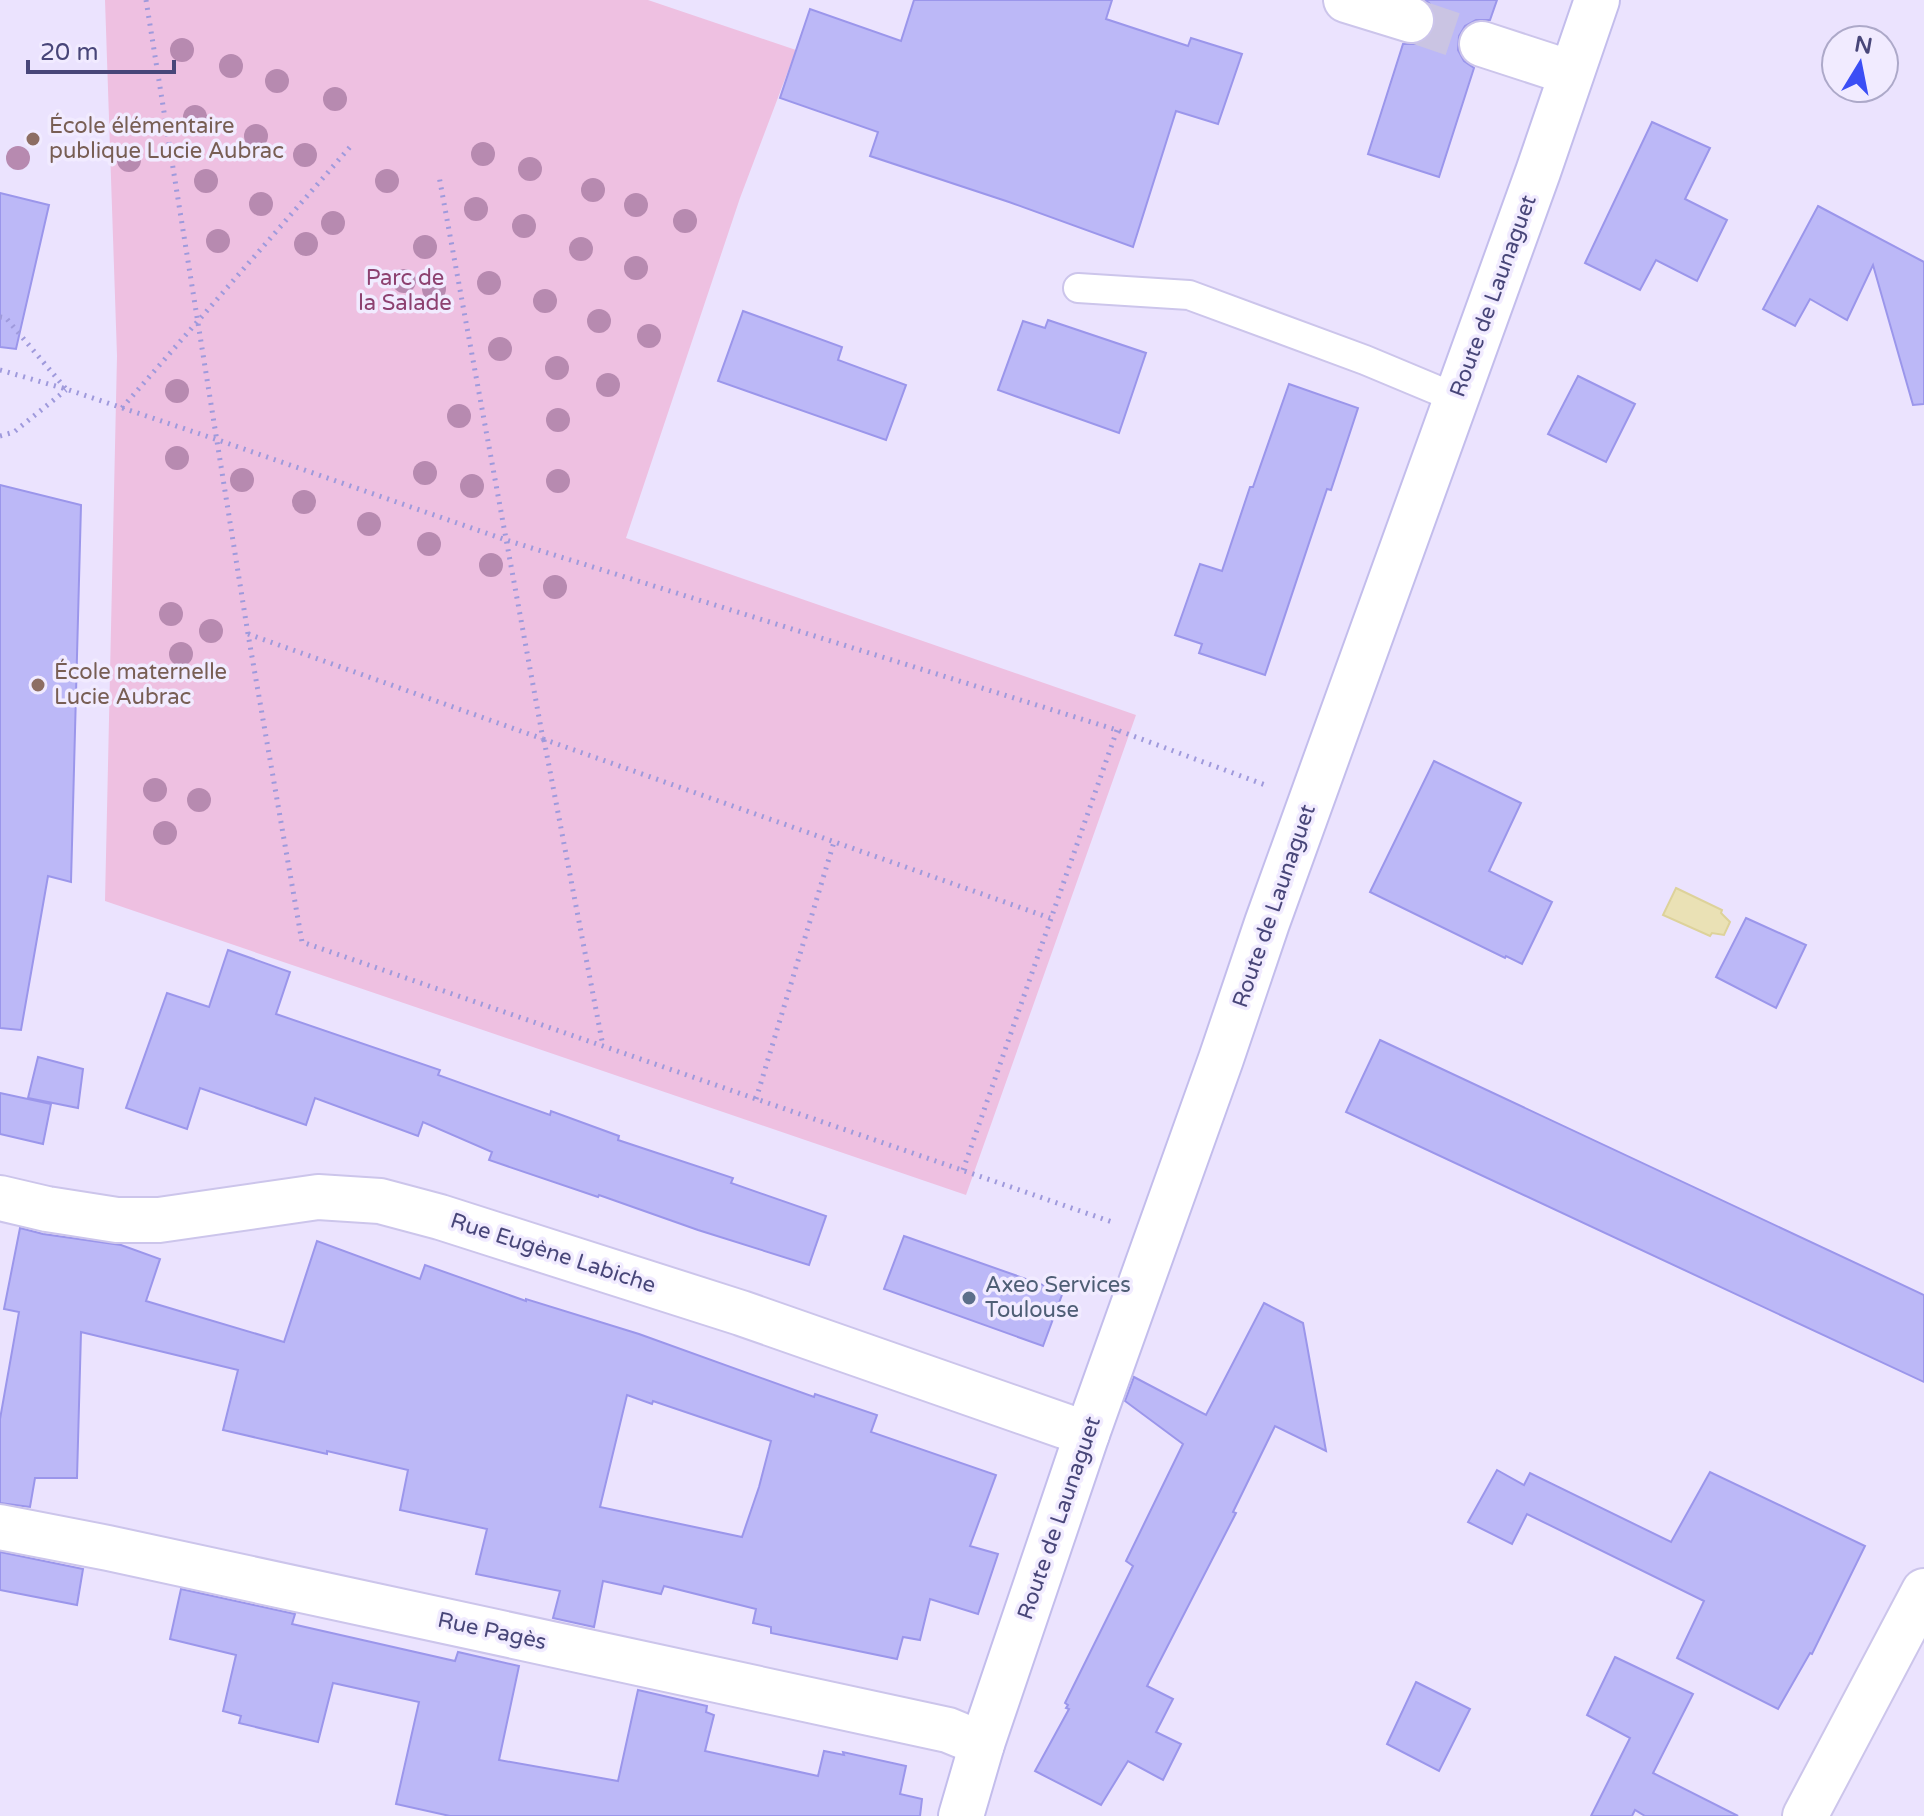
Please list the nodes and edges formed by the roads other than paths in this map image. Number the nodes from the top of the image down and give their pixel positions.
1 (1346, 0) edge
2 (1597, 0) edge
3 (1411, 20) tunnel mouth
4 (1482, 44) tunnel mouth
5 (1571, 73) junction
6 (1078, 288) dead end
7 (1456, 398) junction
8 (0, 1198) edge
9 (1087, 1434) junction
10 (0, 1527) edge
11 (1924, 1591) edge
12 (1910, 1646) edge
13 (982, 1744) junction
14 (961, 1816) edge
15 (1805, 1816) edge

1 - 3 street
2 - 5 street, Route de Launaguet
4 - 5 street
5 - 7 street, Route de Launaguet
6 - 7 lane
7 - 9 street, Route de Launaguet
8 - 9 street, Rue Eugène Labiche
9 - 13 street, Route de Launaguet
10 - 13 street, Rue Pagès
11 - 12 street
12 - 15 street
13 - 14 street, Route de Launaguet

